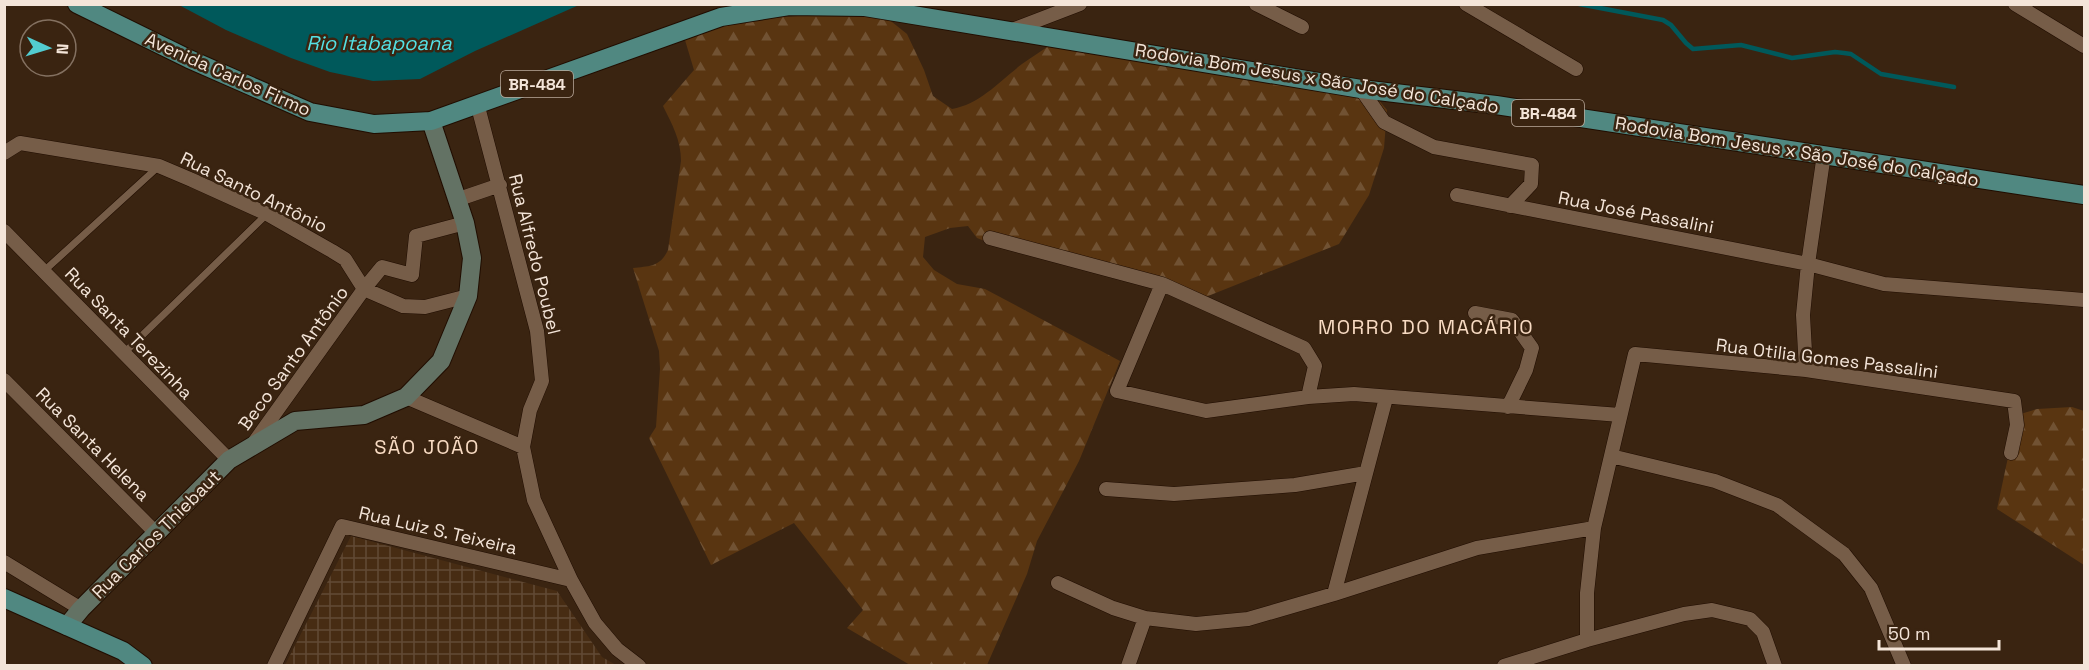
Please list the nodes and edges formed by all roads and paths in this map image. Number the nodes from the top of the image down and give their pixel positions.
1 (77, 4) edge
2 (1080, 4) edge
3 (1256, 4) edge
4 (1466, 4) edge
5 (2014, 4) edge
6 (1302, 27) dead end
7 (1012, 30) junction
8 (2085, 46) edge
9 (1576, 69) dead end
10 (1361, 89) junction
11 (477, 103) junction
12 (431, 121) junction
13 (4, 153) edge
14 (1824, 154) junction
15 (159, 166) junction
16 (500, 185) junction
17 (1457, 195) dead end
18 (2085, 195) edge
19 (456, 200) junction
20 (1510, 206) junction
21 (267, 214) junction
22 (465, 223) junction
23 (4, 231) edge
24 (990, 238) dead end
25 (1808, 264) junction
26 (44, 271) junction
27 (1162, 284) junction
28 (364, 289) junction
29 (468, 296) junction
30 (2085, 300) edge
31 (1475, 313) dead end
32 (124, 353) junction
33 (1806, 370) junction
34 (4, 380) edge
35 (406, 397) junction
36 (1308, 397) junction
37 (1386, 398) junction
38 (1508, 407) junction
39 (1620, 415) junction
40 (523, 447) junction
41 (250, 448) junction
42 (2011, 453) dead end
43 (1611, 456) junction
44 (229, 460) junction
45 (1366, 472) junction
46 (1106, 489) dead end
47 (1594, 528) junction
48 (156, 533) junction
49 (4, 562) edge
50 (571, 580) junction
51 (1058, 583) dead end
52 (1334, 594) junction
53 (4, 598) edge
54 (81, 609) junction
55 (1145, 618) junction
56 (67, 627) junction
57 (1587, 640) junction
58 (123, 651) junction
59 (143, 666) edge
60 (152, 666) edge
61 (274, 666) edge
62 (639, 666) edge
63 (1128, 666) edge
64 (1504, 666) edge
65 (1775, 666) edge
66 (1904, 666) edge

1 - 12 main road, Avenida Carlos Firmo / BR-484
2 - 7 street
3 - 6 street
4 - 9 street
5 - 8 street
7 - 10 main road, Rodovia Bom Jesus x São José do Calçado / BR-484
7 - 11 main road, Avenida Carlos Firmo / BR-484
10 - 14 main road, Rodovia Bom Jesus x São José do Calçado / BR-484
10 - 20 street
11 - 12 main road, Avenida Carlos Firmo / BR-484
11 - 16 street, Rua Alfredo Poubel
12 - 19 street
13 - 15 street, Rua Santo Antônio
14 - 18 main road, Rodovia Bom Jesus x São José do Calçado / BR-484
14 - 25 street
15 - 21 street, Rua Santo Antônio
15 - 26 lane
16 - 19 street
16 - 40 street, Rua Alfredo Poubel
17 - 20 street, Rua José Passalini
19 - 22 street
20 - 25 street, Rua José Passalini
21 - 28 street, Rua Santo Antônio
21 - 32 lane
22 - 28 street
22 - 29 street
23 - 26 street, Rua Santa Terezinha
24 - 27 street
25 - 30 street, Rua José Passalini
25 - 33 street
26 - 32 street, Rua Santa Terezinha
27 - 36 street
27 - 36 street
28 - 29 street
28 - 41 street, Beco Santo Antônio
29 - 35 street
31 - 38 street
32 - 44 street, Rua Santa Terezinha
33 - 39 street, Rua Otilia Gomes Passalini
33 - 42 street, Rua Otilia Gomes Passalini
34 - 48 street, Rua Santa Helena
35 - 40 street
35 - 41 street, Rua Carlos Thiebaut
36 - 37 street
37 - 38 street
37 - 45 street
38 - 39 street
39 - 43 street
40 - 50 street, Rua Alfredo Poubel
41 - 44 street, Rua Carlos Thiebaut
43 - 47 street
43 - 66 street
44 - 48 street, Rua Carlos Thiebaut
45 - 46 street
45 - 52 street
47 - 52 street
47 - 57 street
48 - 54 street, Rua Carlos Thiebaut
49 - 54 street
50 - 61 street, Rua Luiz S. Teixeira
50 - 62 street, Rua Alfredo Poubel
51 - 55 street
52 - 55 street
53 - 56 main road
54 - 56 street, Rua Carlos Thiebaut
55 - 63 street
56 - 58 main road
57 - 64 street
57 - 65 street
58 - 59 main road
58 - 60 street

